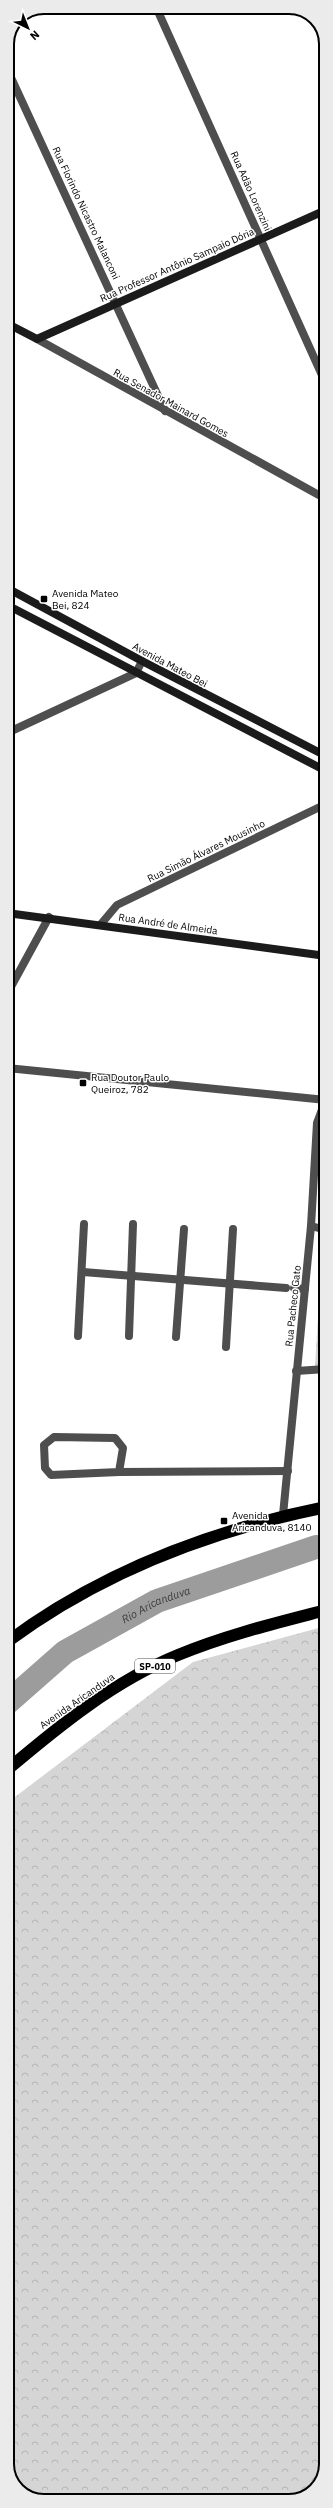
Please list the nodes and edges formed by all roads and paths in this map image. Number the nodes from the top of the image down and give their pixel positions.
1 (159, 14) edge
2 (14, 84) edge
3 (319, 213) edge
4 (261, 239) junction
5 (117, 303) junction
6 (14, 327) edge
7 (37, 339) junction
8 (319, 368) edge
9 (165, 411) junction
10 (319, 495) edge
11 (14, 592) edge
12 (14, 609) edge
13 (142, 662) junction
14 (136, 673) junction
15 (14, 730) edge
16 (319, 752) edge
17 (319, 767) edge
18 (319, 807) edge
19 (14, 914) edge
20 (49, 917) junction
21 (100, 924) junction
22 (319, 955) edge
23 (14, 981) edge
24 (14, 1069) edge
25 (319, 1099) edge
26 (319, 1118) edge
27 (84, 1224) dead end
28 (133, 1224) dead end
29 (311, 1226) junction
30 (319, 1228) edge
31 (184, 1229) dead end
32 (233, 1229) dead end
33 (83, 1272) junction
34 (130, 1276) junction
35 (180, 1279) junction
36 (230, 1284) junction
37 (305, 1288) junction
38 (78, 1336) dead end
39 (129, 1336) dead end
40 (176, 1337) dead end
41 (226, 1347) dead end
42 (319, 1369) edge
43 (296, 1371) junction
44 (288, 1471) junction
45 (119, 1472) junction
46 (319, 1508) edge
47 (283, 1516) junction
48 (319, 1612) edge
49 (14, 1637) edge
50 (14, 1764) edge

1 - 4 street, Rua Adão Lorenzini
2 - 5 street, Rua Florindo Nicastro Malanconi
3 - 4 main road, Rua Professor Antônio Sampaio Dória
4 - 5 main road, Rua Professor Antônio Sampaio Dória
4 - 8 street, Rua Adão Lorenzini
5 - 7 main road, Rua Professor Antônio Sampaio Dória
5 - 9 street, Rua Florindo Nicastro Malanconi
6 - 7 main road, Rua Senador Mainard Gomes
7 - 9 street, Rua Senador Mainard Gomes
9 - 10 street, Rua Senador Mainard Gomes
11 - 13 main road, Avenida Mateo Bei
12 - 14 main road
13 - 14 street
13 - 16 main road, Avenida Mateo Bei
14 - 15 street
14 - 17 main road
18 - 21 street, Rua Simão Álvares Mousinho
19 - 20 main road, Rua André de Almeida
20 - 21 main road, Rua André de Almeida
20 - 23 street
21 - 22 main road, Rua André de Almeida
24 - 25 street
26 - 29 street, Rua Pacheco Gato
27 - 33 street
28 - 34 street
29 - 30 street
29 - 37 street, Rua Pacheco Gato
31 - 35 street
32 - 36 street
33 - 34 street
33 - 38 street
34 - 35 street
34 - 39 street
35 - 36 street
35 - 40 street
36 - 37 street
36 - 41 street
37 - 43 street, Rua Pacheco Gato
42 - 43 street
43 - 44 street, Rua Pacheco Gato
44 - 45 street
44 - 47 street, Rua Pacheco Gato
45 - 45 street
46 - 47 highway
47 - 49 highway
48 - 50 highway, Avenida Aricanduva / SP-010

